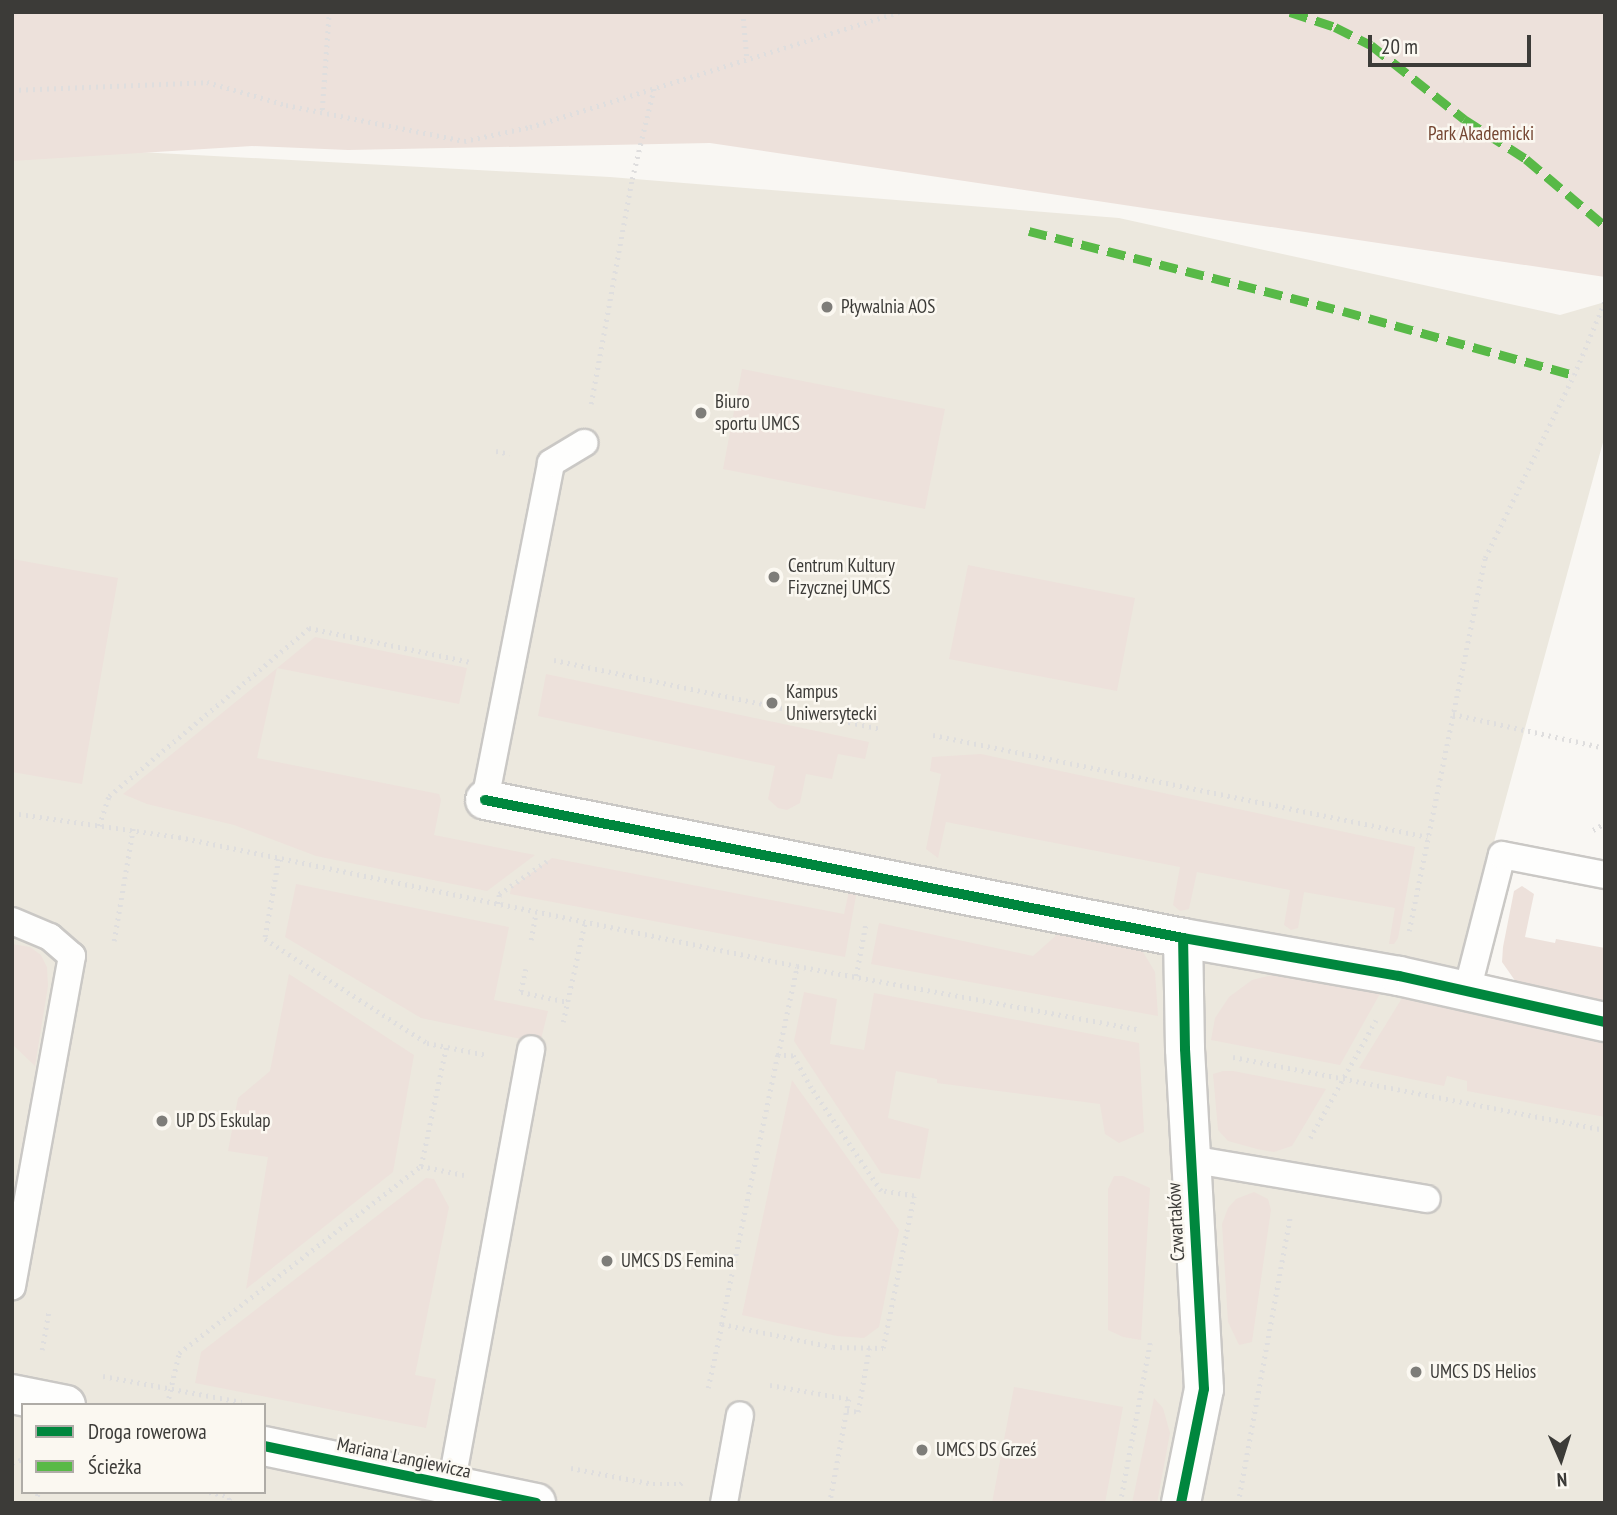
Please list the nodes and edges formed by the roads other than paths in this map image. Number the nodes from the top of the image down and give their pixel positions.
1 (584, 443) dead end
2 (485, 800) joint
3 (1605, 875) edge
4 (12, 921) edge
5 (1183, 938) junction
6 (1467, 991) junction
7 (1605, 1022) edge
8 (530, 1057) road end
9 (1191, 1159) junction
10 (1427, 1199) dead end
11 (12, 1287) edge
12 (12, 1394) edge
13 (56, 1403) edge
14 (740, 1415) dead end
15 (266, 1447) edge
16 (451, 1486) junction
17 (536, 1503) edge
18 (724, 1503) edge
19 (1181, 1503) edge

1 - 2 lane
2 - 5 street
3 - 6 lane
4 - 11 lane
5 - 6 street
5 - 9 street, Czwartaków
6 - 7 street
8 - 16 lane
9 - 10 lane
9 - 19 street, Czwartaków
12 - 13 street
14 - 18 lane
15 - 16 street, Mariana Langiewicza
16 - 17 street, Mariana Langiewicza

